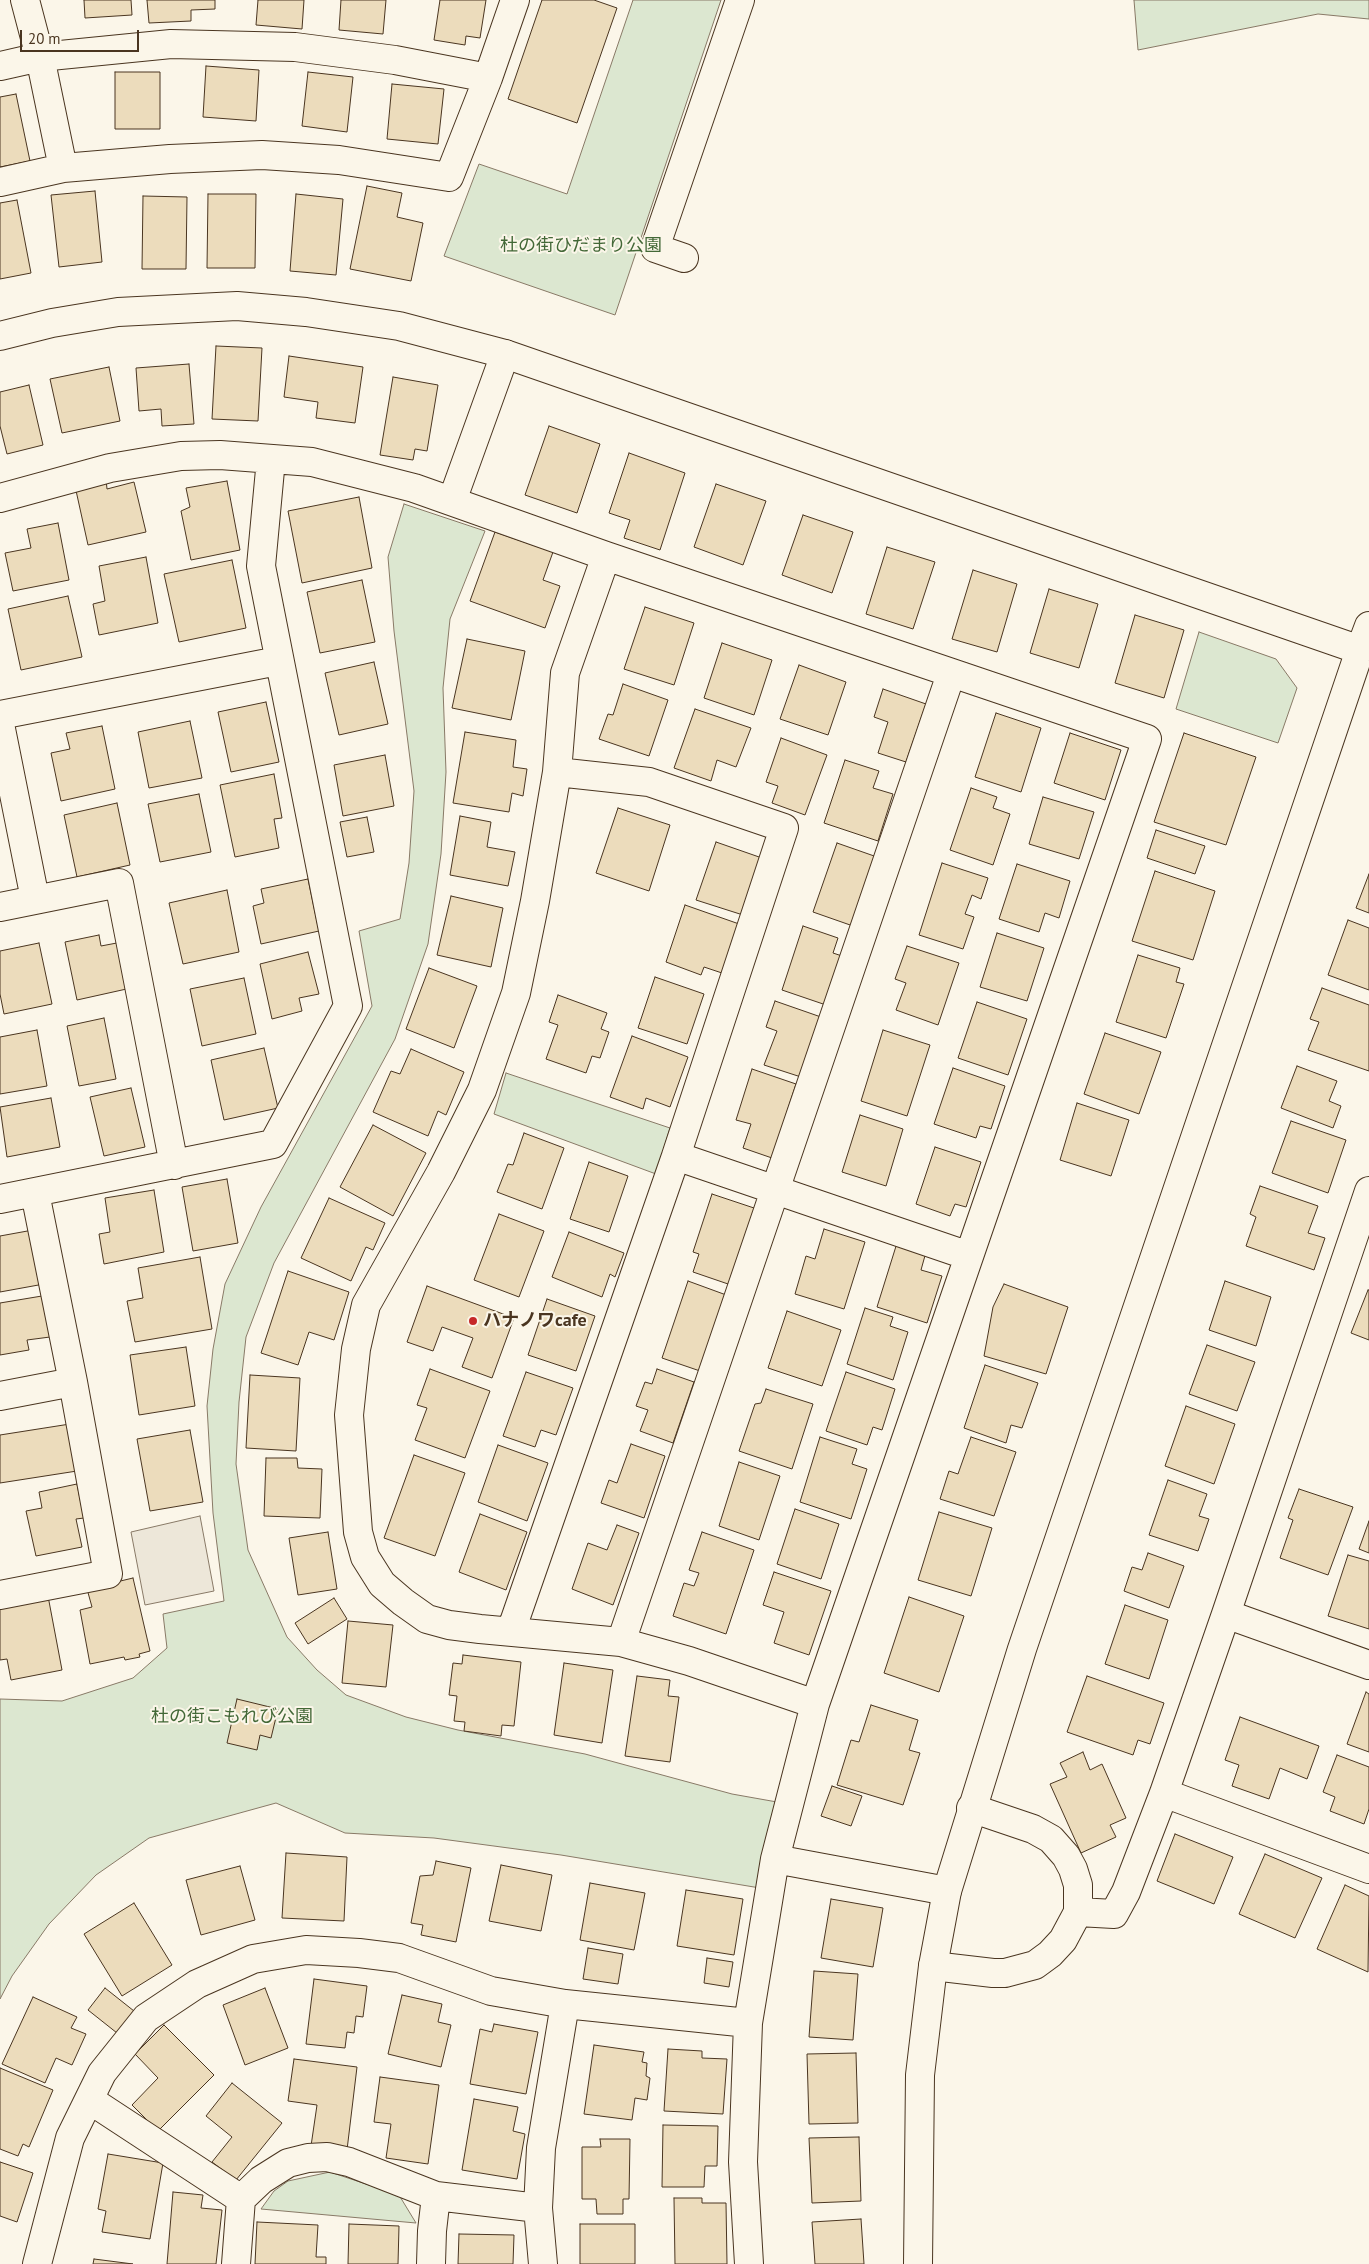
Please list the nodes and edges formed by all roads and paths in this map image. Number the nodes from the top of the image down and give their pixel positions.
1 (25, 0) edge
2 (515, 0) edge
3 (740, 0) edge
4 (40, 56) junction
5 (0, 66) edge
6 (488, 78) junction
7 (63, 168) junction
8 (0, 182) edge
9 (684, 258) dead end
10 (0, 336) edge
11 (505, 354) junction
12 (271, 459) junction
13 (0, 498) edge
14 (452, 500) junction
15 (606, 556) junction
16 (1366, 643) edge
17 (278, 660) junction
18 (951, 674) junction
19 (0, 715) edge
20 (0, 724) edge
21 (557, 772) junction
22 (7, 802) edge
23 (34, 899) junction
24 (0, 907) edge
25 (676, 1156) junction
26 (174, 1166) junction
27 (776, 1189) junction
28 (1369, 1191) edge
29 (35, 1193) junction
30 (0, 1199) edge
31 (969, 1256) junction
32 (73, 1382) junction
33 (0, 1396) edge
34 (0, 1595) edge
35 (1226, 1614) junction
36 (511, 1631) junction
37 (622, 1642) junction
38 (1369, 1665) edge
39 (815, 1704) junction
40 (1164, 1793) junction
41 (971, 1808) junction
42 (775, 1859) junction
43 (1369, 1869) edge
44 (946, 1891) junction
45 (1078, 1912) junction
46 (933, 1966) junction
47 (565, 2004) junction
48 (748, 2023) junction
49 (90, 2100) junction
50 (436, 2196) junction
51 (241, 2199) junction
52 (538, 2208) junction
53 (37, 2264) edge
54 (236, 2264) edge
55 (431, 2264) edge
56 (543, 2264) edge
57 (749, 2264) edge
58 (918, 2264) edge

1 - 4 street
2 - 6 street
3 - 9 street
4 - 5 street
4 - 6 street
4 - 7 street
6 - 7 street
7 - 8 street
10 - 11 street
11 - 14 street
11 - 16 street
12 - 13 street
12 - 14 street
12 - 17 street
14 - 15 street
15 - 18 street
15 - 21 street
16 - 41 street
17 - 19 street
17 - 26 street
18 - 27 street
18 - 31 street
20 - 22 street
21 - 25 street
21 - 36 street
22 - 23 street
23 - 24 street
23 - 26 street
25 - 27 street
25 - 36 street
26 - 29 street
27 - 31 street
27 - 37 street
28 - 35 street
29 - 30 street
29 - 32 street
31 - 39 street
32 - 33 street
32 - 34 street
35 - 38 street
35 - 40 street
36 - 37 street
37 - 39 street
39 - 42 street
40 - 43 street
40 - 45 street
41 - 44 street
41 - 45 street
42 - 44 street
42 - 48 street
44 - 46 street
45 - 46 street
46 - 58 street
47 - 48 street
47 - 49 street
47 - 52 street
48 - 57 street
49 - 51 street
49 - 53 street
50 - 51 street
50 - 52 street
50 - 55 street
51 - 54 street
52 - 56 street

